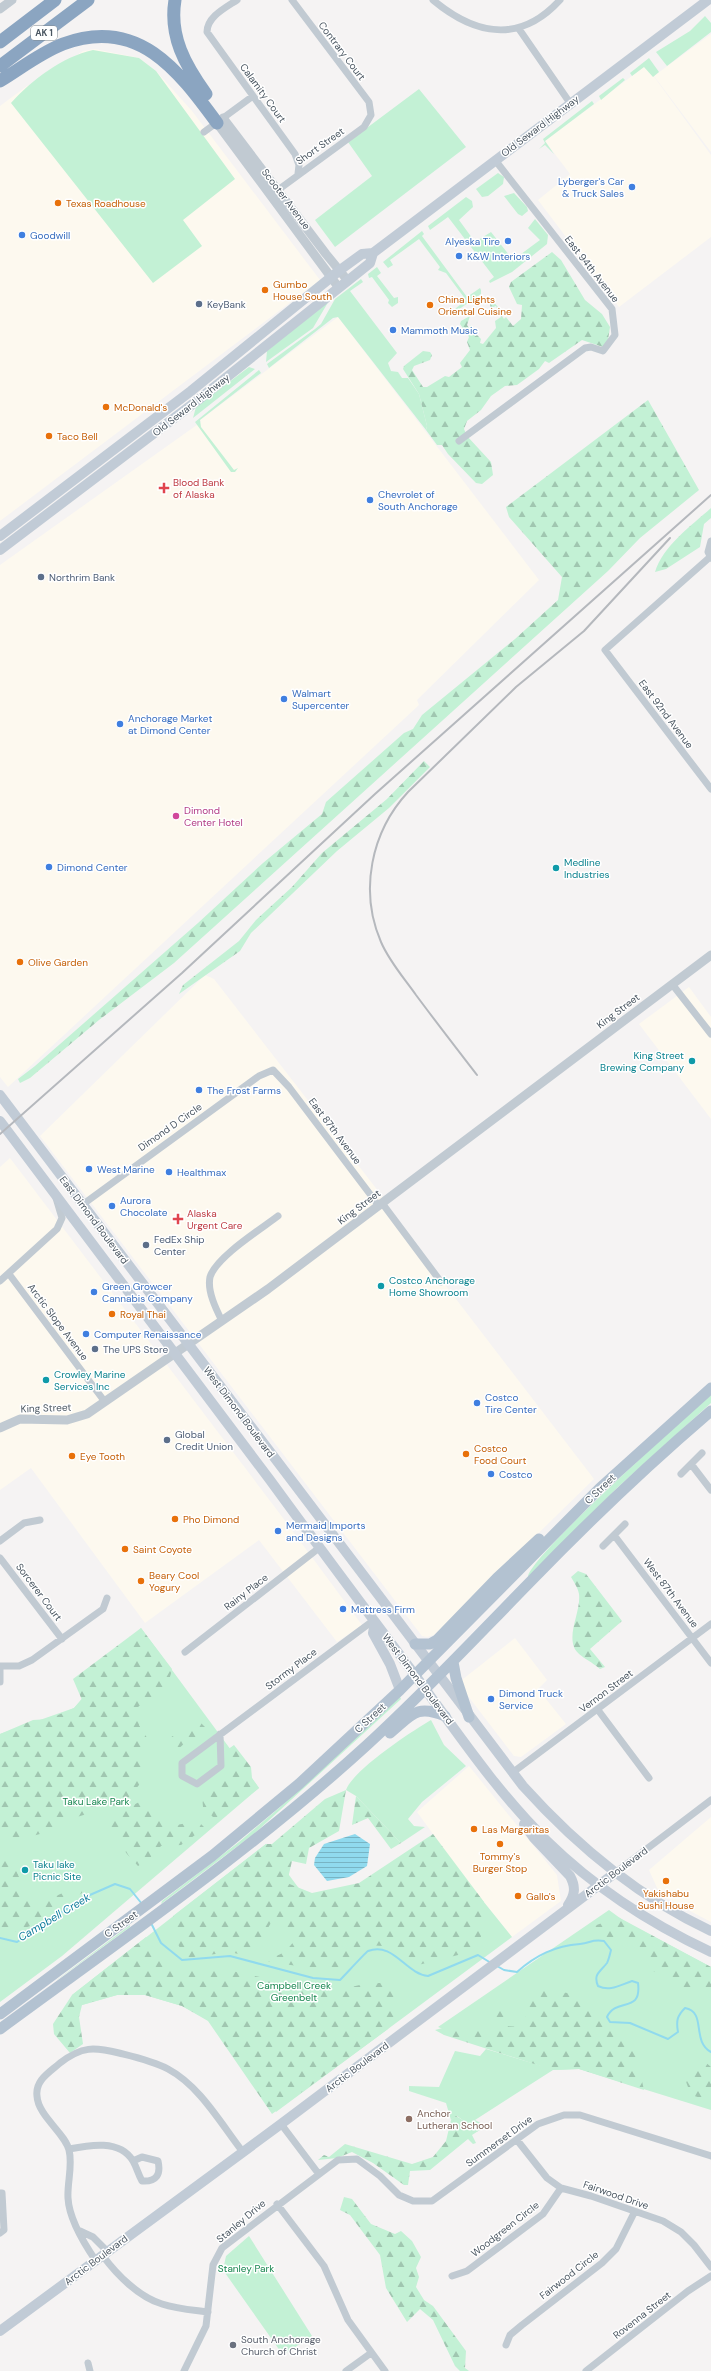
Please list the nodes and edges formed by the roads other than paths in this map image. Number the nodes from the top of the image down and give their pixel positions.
1 (12, 0) edge
2 (55, 0) edge
3 (88, 0) edge
4 (175, 0) edge
5 (237, 0) edge
6 (292, 0) edge
7 (433, 0) edge
8 (560, 0) edge
9 (708, 0) edge
10 (0, 9) edge
11 (519, 29) junction
12 (0, 42) edge
13 (0, 66) edge
14 (0, 81) edge
15 (253, 96) junction
16 (570, 103) junction
17 (371, 115) joint
18 (220, 120) junction
19 (204, 132) dead end
20 (495, 160) junction
21 (298, 174) junction
22 (278, 190) junction
23 (373, 253) junction
24 (340, 270) junction
25 (332, 278) junction
26 (348, 281) junction
27 (339, 288) junction
28 (459, 441) dead end
29 (0, 536) edge
30 (711, 541) edge
31 (0, 550) edge
32 (710, 558) edge
33 (711, 789) edge
34 (711, 954) edge
35 (672, 984) junction
36 (711, 1034) edge
37 (273, 1070) joint
38 (0, 1094) edge
39 (0, 1121) edge
40 (55, 1195) junction
41 (82, 1204) junction
42 (381, 1205) junction
43 (278, 1216) dead end
44 (9, 1274) junction
45 (0, 1281) edge
46 (441, 1282) dead end
47 (222, 1321) junction
48 (188, 1345) junction
49 (176, 1353) junction
50 (711, 1388) edge
51 (105, 1402) junction
52 (711, 1411) edge
53 (0, 1428) edge
54 (702, 1454) dead end
55 (690, 1464) junction
56 (681, 1474) dead end
57 (711, 1490) edge
58 (578, 1510) junction
59 (40, 1520) dead end
60 (624, 1524) dead end
61 (614, 1535) junction
62 (0, 1541) edge
63 (603, 1546) dead end
64 (319, 1548) junction
65 (0, 1558) edge
66 (107, 1598) dead end
67 (374, 1621) junction
68 (711, 1624) edge
69 (693, 1638) junction
70 (62, 1639) junction
71 (415, 1644) junction
72 (185, 1652) dead end
73 (428, 1662) junction
74 (453, 1662) junction
75 (711, 1663) edge
76 (0, 1667) edge
77 (415, 1676) junction
78 (439, 1676) junction
79 (0, 1682) edge
80 (400, 1690) junction
81 (425, 1690) junction
82 (598, 1710) junction
83 (445, 1716) junction
84 (469, 1717) junction
85 (220, 1734) junction
86 (512, 1773) junction
87 (649, 1778) dead end
88 (314, 1792) junction
89 (504, 1793) junction
90 (711, 1800) edge
91 (615, 1873) junction
92 (598, 1885) junction
93 (565, 1911) junction
94 (711, 1931) edge
95 (711, 1952) edge
96 (0, 2014) edge
97 (0, 2029) edge
98 (281, 2124) junction
99 (517, 2140) junction
100 (69, 2149) junction
101 (243, 2152) junction
102 (711, 2156) edge
103 (133, 2161) dead end
104 (318, 2173) junction
105 (562, 2188) junction
106 (0, 2193) edge
107 (277, 2204) junction
108 (634, 2212) junction
109 (80, 2231) junction
110 (0, 2233) edge
111 (102, 2256) junction
112 (711, 2267) edge
113 (452, 2276) dead end
114 (711, 2276) edge
115 (208, 2312) junction
116 (0, 2331) edge
117 (506, 2345) dead end
118 (371, 2353) junction
119 (88, 2363) dead end
120 (90, 2371) edge
121 (184, 2371) edge
122 (346, 2371) edge
123 (385, 2371) edge
124 (586, 2371) edge

1 - 10 street
2 - 12 highway, AK 1
3 - 13 highway, AK 1
4 - 18 highway
5 - 15 street, Calamity Court
6 - 17 street, Contrary Court
7 - 11 street
8 - 11 street
9 - 16 main road, Old Seward Highway
11 - 16 street
14 - 18 highway
15 - 18 street
15 - 21 street, Calamity Court
16 - 20 main road, Old Seward Highway
17 - 21 street, Short Street
18 - 19 street
18 - 22 street, Scooter Avenue
18 - 25 street, Scooter Avenue
20 - 23 main road, Old Seward Highway
20 - 28 street, East 94th Avenue
21 - 22 street, Short Street
22 - 24 street, Scooter Avenue
23 - 24 main road, Old Seward Highway
23 - 26 main road, Old Seward Highway
24 - 25 main road, Old Seward Highway
24 - 26 street, Scooter Avenue
25 - 27 street, Scooter Avenue
25 - 29 main road, Old Seward Highway
26 - 27 main road, Old Seward Highway
27 - 31 main road, Old Seward Highway
30 - 32 street
32 - 33 street, East 92nd Avenue
34 - 35 street, King Street
35 - 36 street
35 - 42 street, King Street
37 - 41 street, Dimond D Circle
37 - 42 street, East 87th Avenue
38 - 41 main road, East Dimond Boulevard
39 - 40 main road, East Dimond Boulevard
40 - 44 street
40 - 49 main road, East Dimond Boulevard
41 - 48 main road, East Dimond Boulevard
42 - 46 street
42 - 47 street, King Street
43 - 47 street
44 - 45 street
44 - 51 street, Arctic Slope Avenue
47 - 48 street, King Street
48 - 49 street, King Street
48 - 71 main road, West Dimond Boulevard
49 - 51 street, King Street
49 - 64 main road, West Dimond Boulevard
50 - 58 main road, C Street
51 - 53 street, King Street
52 - 74 main road, C Street
54 - 55 street
55 - 56 street
55 - 57 street
58 - 71 main road
58 - 73 main road, C Street
59 - 62 street
60 - 61 street
61 - 63 street
61 - 69 street, West 87th Avenue
64 - 67 main road, West Dimond Boulevard
64 - 72 street, Rainy Place
65 - 70 street, Sorcerer Court
66 - 70 street
67 - 77 main road, West Dimond Boulevard
67 - 80 main road
67 - 85 street, Stormy Place
68 - 69 street, Vernon Street
69 - 75 street, West 87th Avenue
69 - 82 street, Vernon Street
70 - 76 street
71 - 73 main road, West Dimond Boulevard
73 - 77 main road, C Street
73 - 78 main road, West Dimond Boulevard
74 - 78 main road, C Street
74 - 84 main road
76 - 79 street
77 - 80 main road, C Street
77 - 81 main road, West Dimond Boulevard
78 - 81 main road, C Street
78 - 84 main road, West Dimond Boulevard
80 - 96 main road, C Street
81 - 83 main road, West Dimond Boulevard
81 - 88 main road, C Street
82 - 86 street, Vernon Street
82 - 87 street
83 - 88 main road
83 - 89 main road, West Dimond Boulevard
84 - 86 main road, West Dimond Boulevard
85 - 85 street, Stormy Place
86 - 91 main road, West Dimond Boulevard
88 - 97 main road, C Street
89 - 92 main road, West Dimond Boulevard
89 - 93 main road
90 - 91 street, Arctic Boulevard
91 - 92 main road, Arctic Boulevard
91 - 94 main road, West Dimond Boulevard
92 - 93 main road, Arctic Boulevard
92 - 95 main road, West Dimond Boulevard
93 - 98 main road, Arctic Boulevard
98 - 101 main road, Arctic Boulevard
98 - 104 street
99 - 102 street, Summerset Drive
99 - 104 street, Summerset Drive
99 - 105 street, Fairwood Drive
100 - 101 street
100 - 103 street
100 - 109 street
101 - 111 main road, Arctic Boulevard
104 - 107 street, Stanley Drive
105 - 108 street, Fairwood Drive
105 - 113 street, Woodgreen Circle
106 - 110 street
107 - 115 street, Stanley Drive
107 - 118 street
108 - 112 street, Fairwood Drive
108 - 117 street, Fairwood Circle
109 - 111 street
109 - 111 street
111 - 115 street
111 - 116 main road, Arctic Boulevard
114 - 124 street, Rovenna Street
115 - 121 street, Stanley Drive
118 - 122 street
118 - 123 street
119 - 120 street

